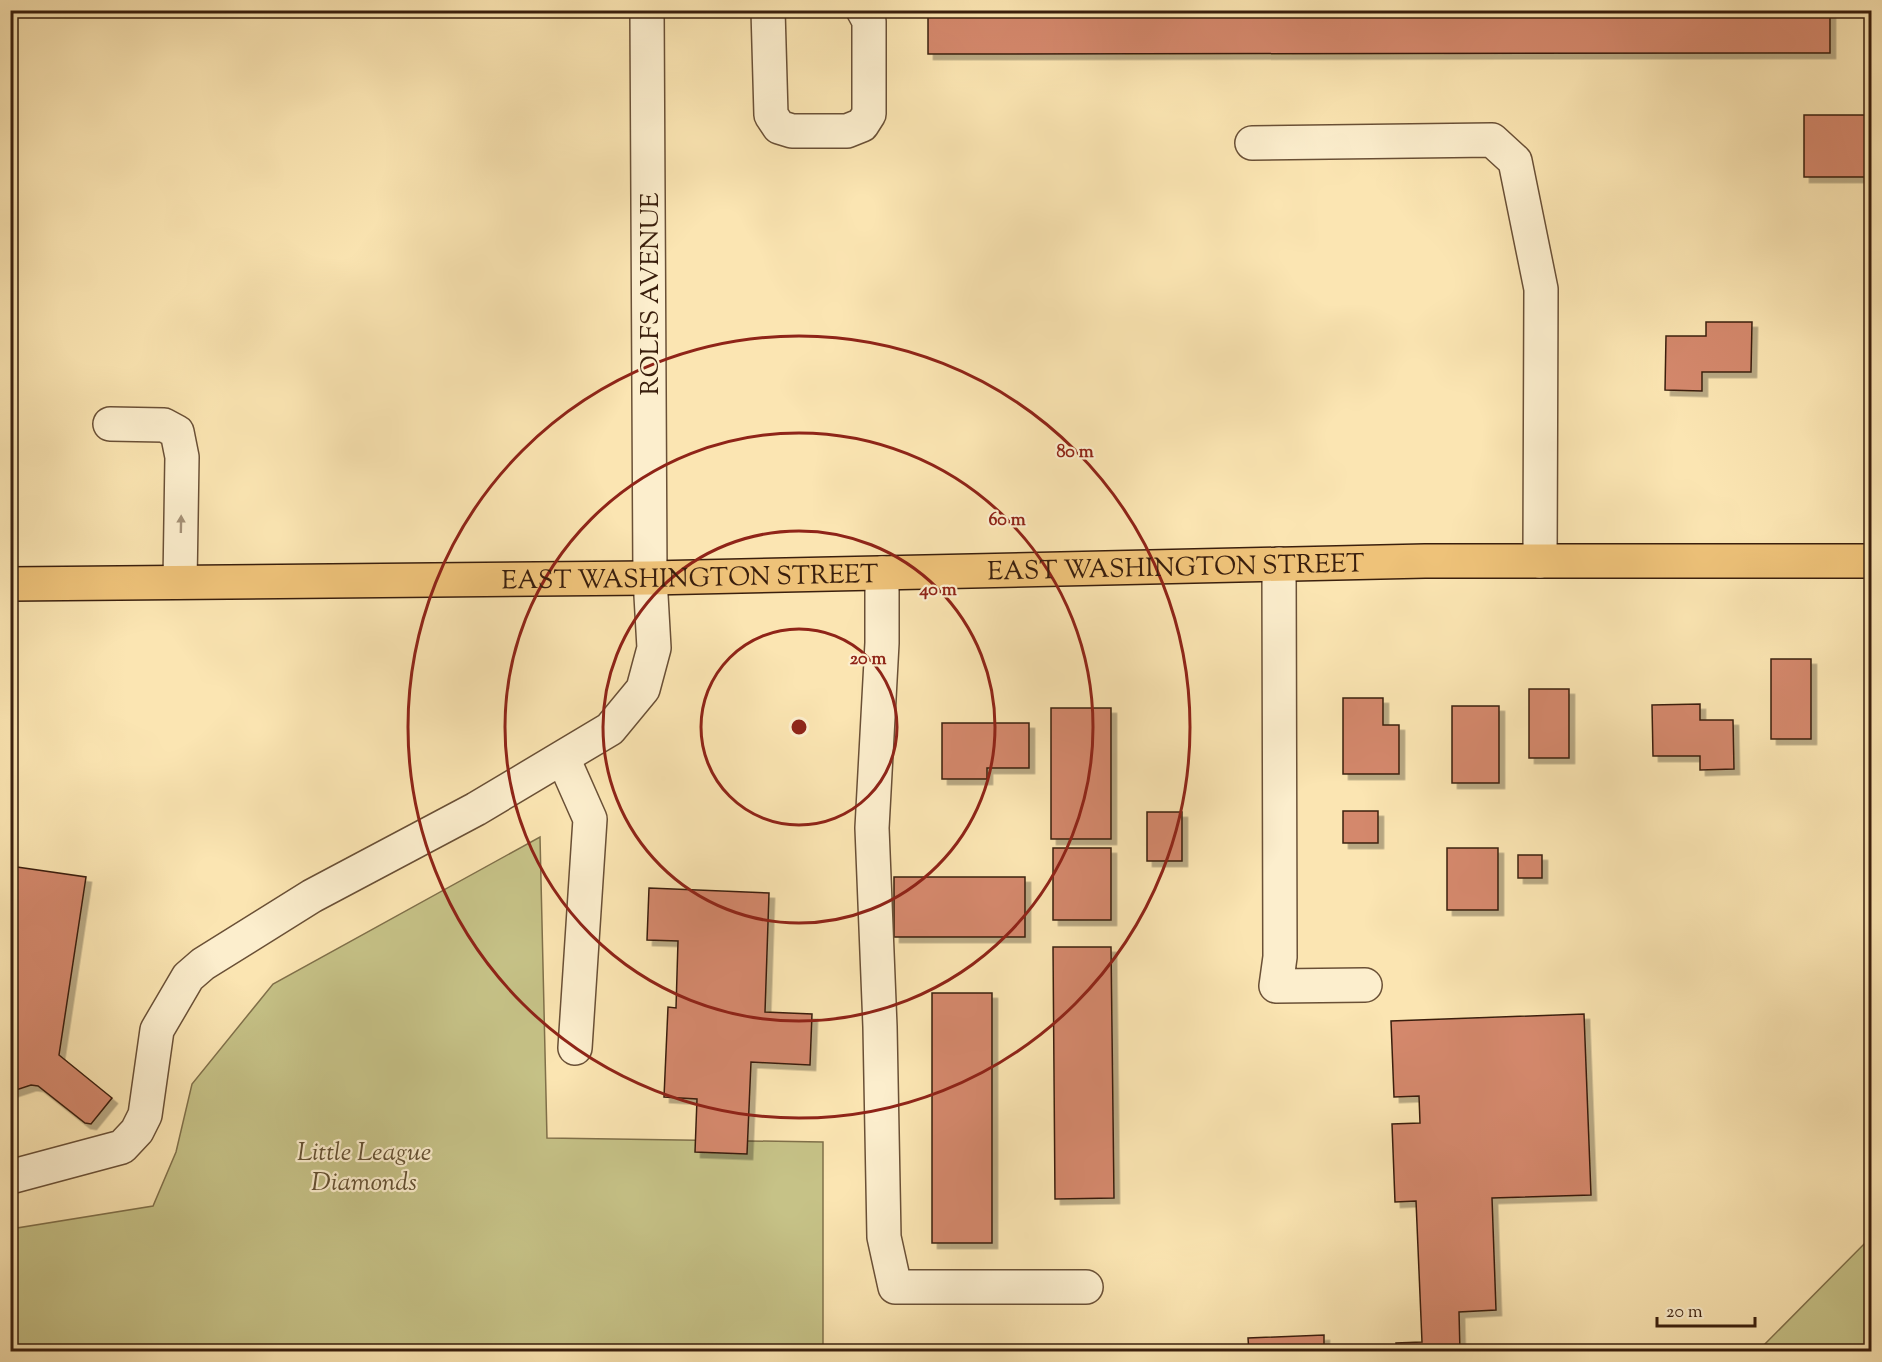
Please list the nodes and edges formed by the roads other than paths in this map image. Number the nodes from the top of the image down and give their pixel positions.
1 (647, 10) edge
2 (768, 10) edge
3 (863, 10) edge
4 (1251, 143) dead end
5 (110, 424) dead end
6 (1540, 561) junction
7 (1872, 561) edge
8 (1279, 564) junction
9 (882, 573) junction
10 (650, 578) junction
11 (180, 582) junction
12 (10, 584) edge
13 (563, 758) junction
14 (1365, 985) dead end
15 (575, 1048) dead end
16 (10, 1177) edge
17 (1086, 1287) dead end

1 - 10 street, ROLFS AVENUE
2 - 3 street
4 - 6 street
11 -> 5 street
6 - 7 main road, EAST WASHINGTON STREET
6 - 8 main road, EAST WASHINGTON STREET
8 - 9 main road, EAST WASHINGTON STREET
8 - 14 street
9 - 10 main road, EAST WASHINGTON STREET
9 - 17 street
10 - 11 main road, EAST WASHINGTON STREET
10 - 13 street, ROLFS AVENUE
11 - 12 main road, EAST WASHINGTON STREET
13 - 15 street
13 - 16 street, ROLFS AVENUE

